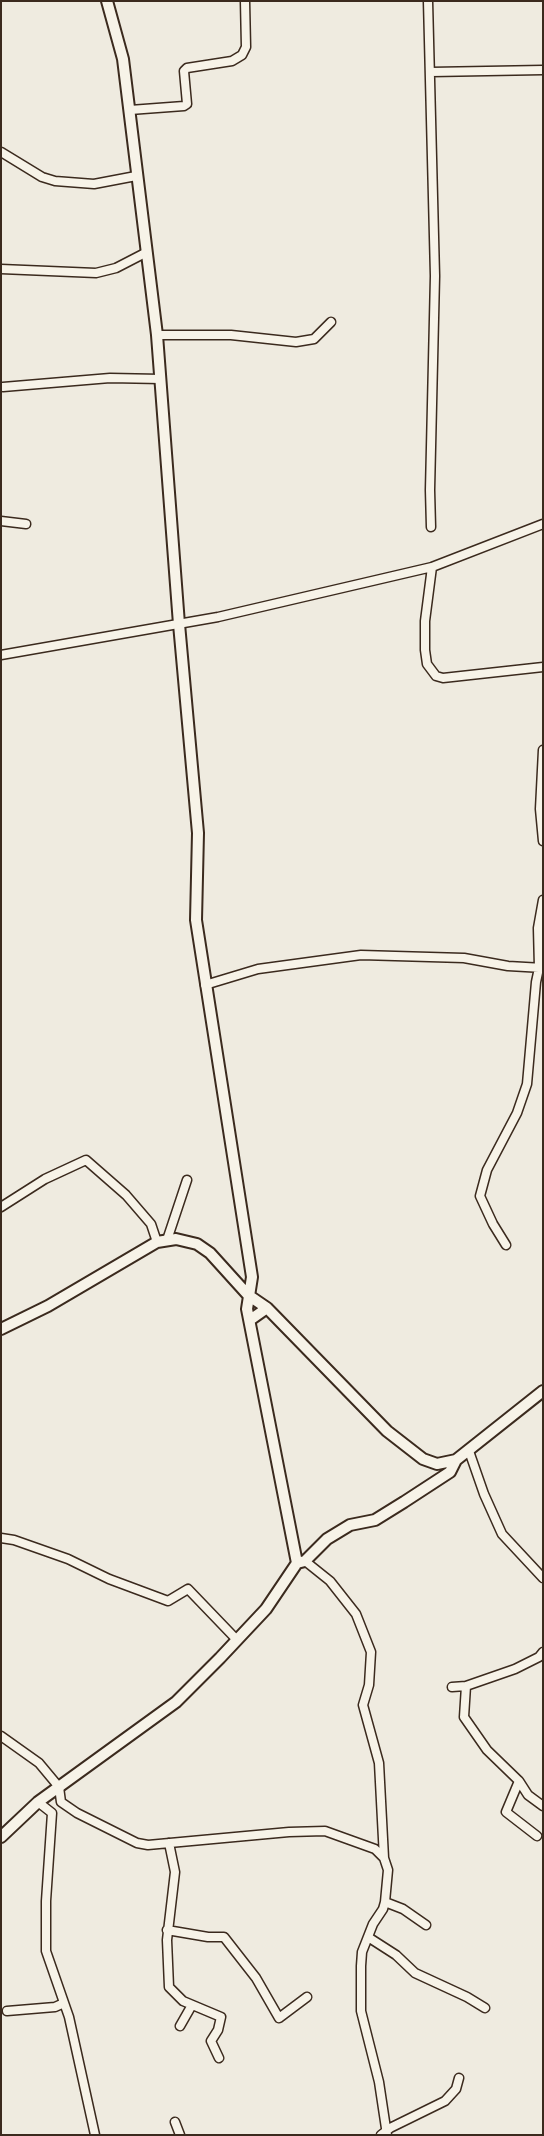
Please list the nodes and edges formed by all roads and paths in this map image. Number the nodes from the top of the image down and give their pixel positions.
1 (107, 1) edge
2 (245, 1) edge
3 (428, 1) edge
4 (543, 70) edge
5 (431, 72) junction
6 (130, 110) junction
7 (1, 152) edge
8 (136, 176) junction
9 (147, 252) junction
10 (1, 269) edge
11 (331, 322) dead end
12 (157, 335) junction
13 (161, 379) junction
14 (3, 387) dead end
15 (1, 521) edge
16 (26, 524) dead end
17 (543, 524) edge
18 (431, 527) dead end
19 (432, 567) junction
20 (179, 624) junction
21 (1, 655) edge
22 (542, 668) edge
23 (543, 750) edge
24 (542, 830) edge
25 (543, 841) edge
26 (543, 900) edge
27 (541, 968) edge
28 (205, 984) junction
29 (187, 1180) dead end
30 (1, 1207) edge
31 (162, 1241) junction
32 (506, 1245) dead end
33 (248, 1294) junction
34 (267, 1308) junction
35 (250, 1320) junction
36 (1, 1329) edge
37 (543, 1392) edge
38 (469, 1451) junction
39 (456, 1460) junction
40 (1, 1538) edge
41 (301, 1562) junction
42 (543, 1578) edge
43 (237, 1640) junction
44 (543, 1652) edge
45 (466, 1686) junction
46 (452, 1687) dead end
47 (1, 1736) edge
48 (519, 1781) junction
49 (59, 1787) junction
50 (38, 1802) junction
51 (543, 1806) edge
52 (537, 1836) dead end
53 (1, 1837) edge
54 (169, 1844) junction
55 (384, 1858) junction
56 (385, 1902) junction
57 (426, 1926) dead end
58 (167, 1930) junction
59 (368, 1937) junction
60 (307, 1997) dead end
61 (64, 2003) junction
62 (192, 2005) junction
63 (485, 2008) dead end
64 (7, 2011) dead end
65 (180, 2026) dead end
66 (219, 2058) dead end
67 (459, 2078) dead end
68 (175, 2122) dead end
69 (385, 2133) edge
70 (95, 2135) edge
71 (180, 2135) edge

1 - 6 street
2 - 6 street
3 - 5 street
4 - 5 street
5 - 18 street
6 - 8 street
7 - 8 street
8 - 9 street
9 - 10 street
9 - 12 street
11 - 12 street
12 - 13 street
13 - 14 street
13 - 20 street
15 - 16 street
17 - 19 street
19 - 20 street
19 - 22 street
20 - 21 street
20 - 28 street
23 - 24 street
24 - 25 street
26 - 27 street
27 - 28 street
27 - 32 street
28 - 33 street
29 - 31 street
30 - 31 street
31 - 33 street
31 - 36 street
33 - 34 street
33 - 35 street
34 - 35 street
34 - 39 street
35 - 41 street
37 - 38 street
38 - 39 street
38 - 42 street
39 - 41 street
40 - 43 street
41 - 43 street
41 - 55 street
43 - 49 street
44 - 45 street
45 - 46 street
45 - 48 street
47 - 49 street
48 - 51 street
48 - 52 street
49 - 50 street
49 - 54 street
50 - 53 street
50 - 61 street
54 - 55 street
54 - 58 street
55 - 56 street
56 - 57 street
56 - 59 street
58 - 60 street
58 - 62 street
59 - 63 street
59 - 69 street
61 - 64 street
61 - 70 street
62 - 65 street
62 - 66 street
67 - 69 street
68 - 71 street

